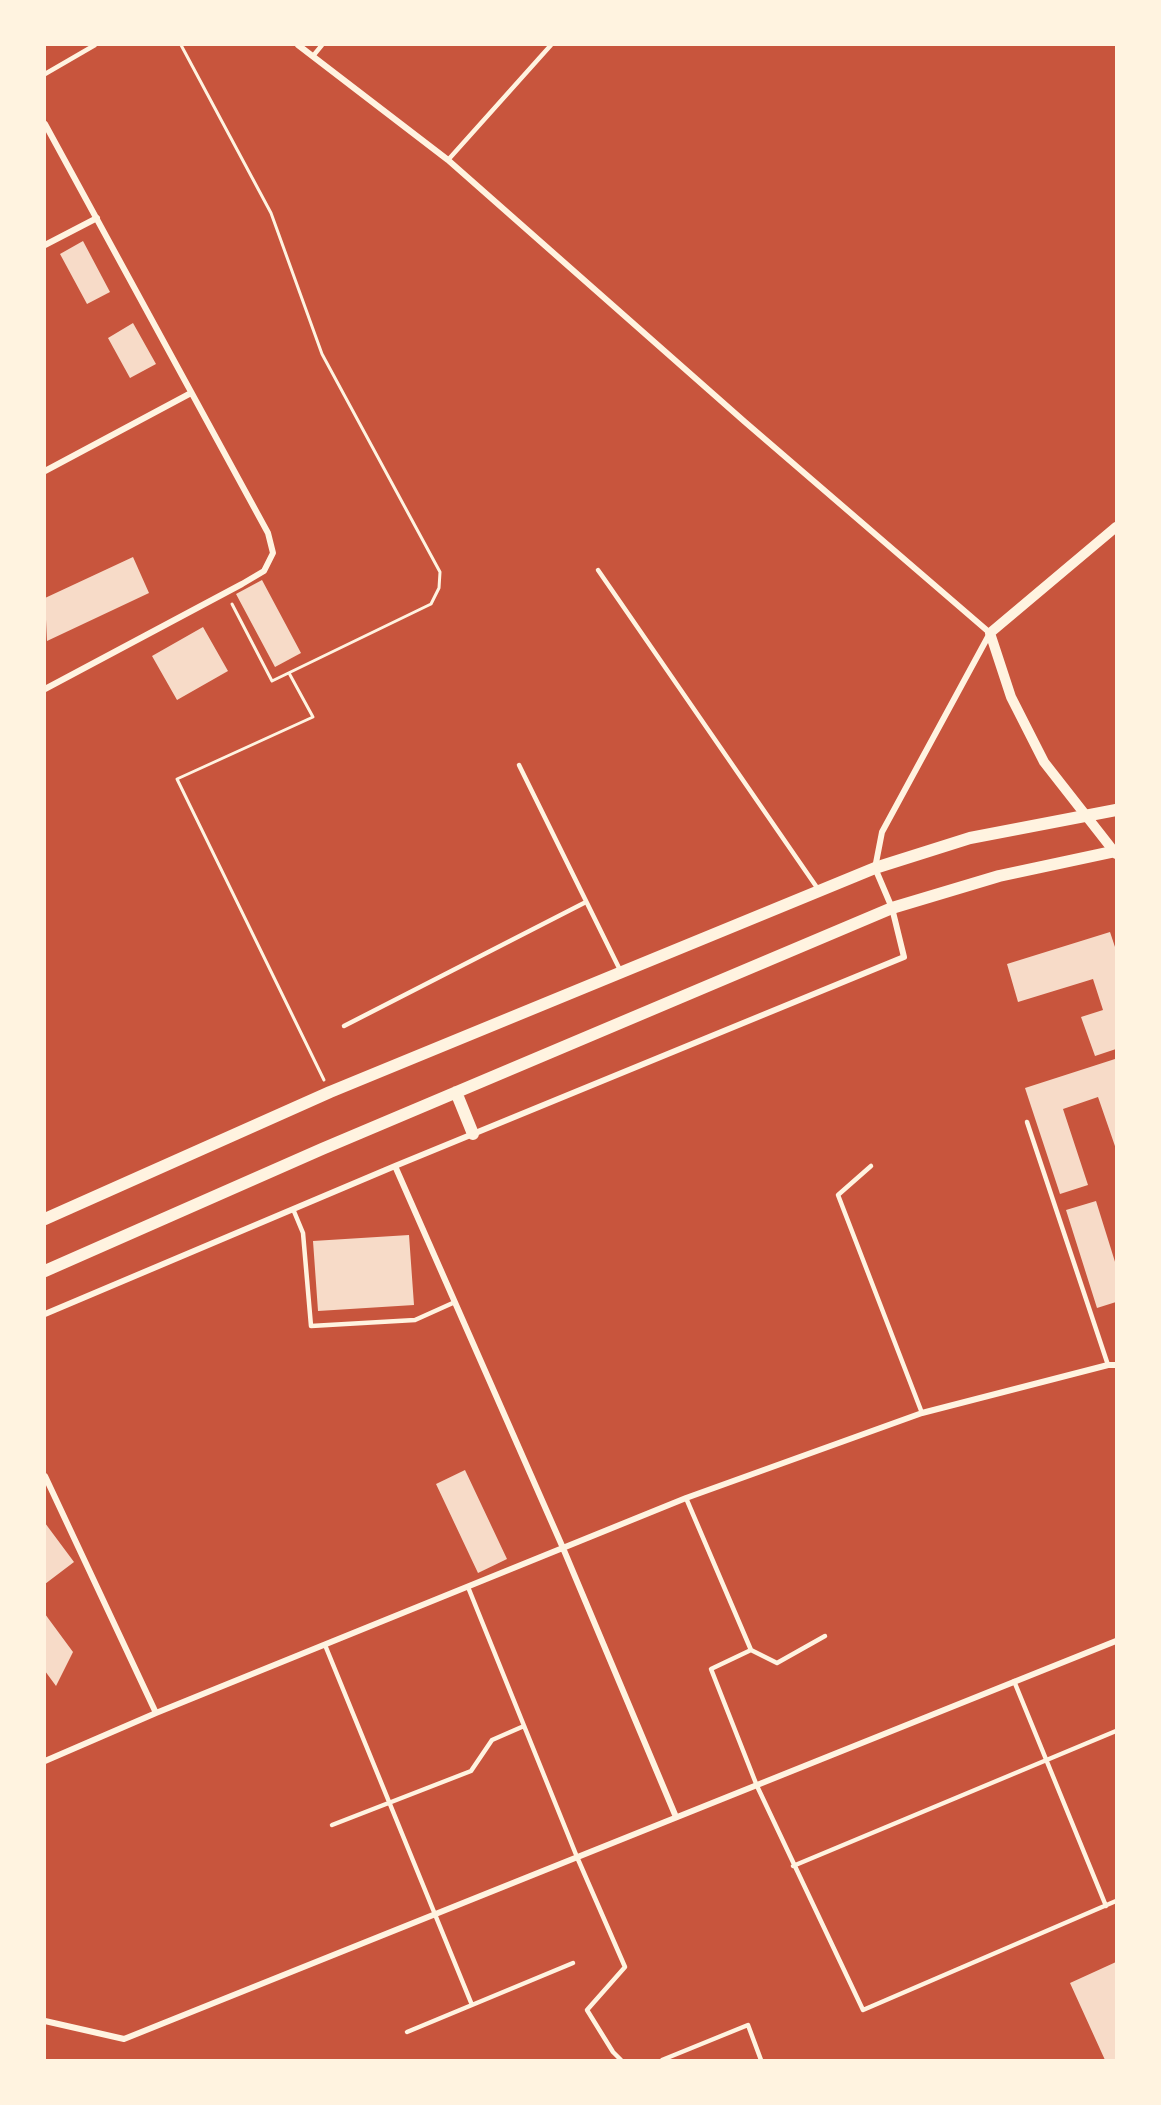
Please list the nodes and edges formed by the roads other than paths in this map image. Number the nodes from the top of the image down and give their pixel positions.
1 (95, 45) edge
2 (298, 45) edge
3 (322, 45) edge
4 (551, 45) edge
5 (313, 56) junction
6 (45, 74) edge
7 (45, 124) edge
8 (448, 160) junction
9 (97, 218) junction
10 (45, 245) edge
11 (191, 393) junction
12 (45, 471) edge
13 (1116, 527) edge
14 (598, 570) dead end
15 (990, 633) junction
16 (45, 688) edge
17 (519, 765) dead end
18 (1116, 810) edge
19 (1085, 813) junction
20 (1115, 852) edge
21 (875, 868) junction
22 (819, 891) junction
23 (584, 903) junction
24 (892, 908) junction
25 (621, 972) junction
26 (344, 1026) dead end
27 (456, 1092) junction
28 (1027, 1122) dead end
29 (473, 1134) junction
30 (395, 1166) junction
31 (872, 1166) dead end
32 (293, 1209) junction
33 (45, 1219) edge
34 (45, 1271) edge
35 (455, 1302) junction
36 (45, 1314) edge
37 (1108, 1365) junction
38 (1116, 1365) edge
39 (922, 1413) junction
40 (45, 1476) edge
41 (686, 1498) junction
42 (563, 1548) junction
43 (468, 1587) junction
44 (825, 1636) dead end
45 (1116, 1641) edge
46 (324, 1645) junction
47 (751, 1650) junction
48 (1014, 1681) junction
49 (156, 1713) junction
50 (524, 1726) junction
51 (1116, 1731) edge
52 (1045, 1760) junction
53 (45, 1761) edge
54 (757, 1786) junction
55 (391, 1804) junction
56 (676, 1818) junction
57 (332, 1825) dead end
58 (577, 1857) junction
59 (793, 1866) junction
60 (1116, 1901) edge
61 (1106, 1906) junction
62 (436, 1914) junction
63 (573, 1963) dead end
64 (472, 2005) junction
65 (45, 2021) edge
66 (407, 2032) dead end
67 (621, 2060) edge
68 (663, 2060) edge
69 (761, 2060) edge

1 - 6 lane
2 - 5 street
3 - 5 lane
4 - 8 lane
5 - 8 street
7 - 9 street
8 - 15 street
9 - 10 street
9 - 11 street
11 - 12 street
11 - 16 street
13 - 15 street
14 - 22 lane
15 - 19 street
15 - 21 street
17 - 23 lane
18 - 19 main road
19 - 20 street
19 - 21 main road
20 - 24 main road
21 - 22 main road
21 - 24 street
22 - 25 main road
23 - 25 lane
23 - 26 lane
24 - 27 main road
24 - 29 street
25 - 33 main road
27 - 29 main road
27 - 34 main road
28 - 37 lane
29 - 30 street
30 - 32 street
30 - 35 street
31 - 39 lane
32 - 35 lane
32 - 36 street
35 - 42 street
37 - 38 street
37 - 39 street
39 - 41 street
40 - 49 street
41 - 42 street
41 - 47 lane
42 - 43 street
42 - 56 street
43 - 46 street
43 - 50 lane
44 - 47 lane
45 - 48 street
46 - 49 street
46 - 55 lane
47 - 54 lane
48 - 52 lane
48 - 54 street
49 - 53 street
50 - 55 lane
50 - 58 lane
51 - 52 lane
52 - 59 lane
52 - 61 lane
54 - 56 street
54 - 59 lane
55 - 57 lane
55 - 62 lane
56 - 58 street
58 - 62 street
58 - 67 lane
59 - 61 lane
60 - 61 lane
62 - 64 lane
62 - 65 street
63 - 64 lane
64 - 66 lane
68 - 69 lane

